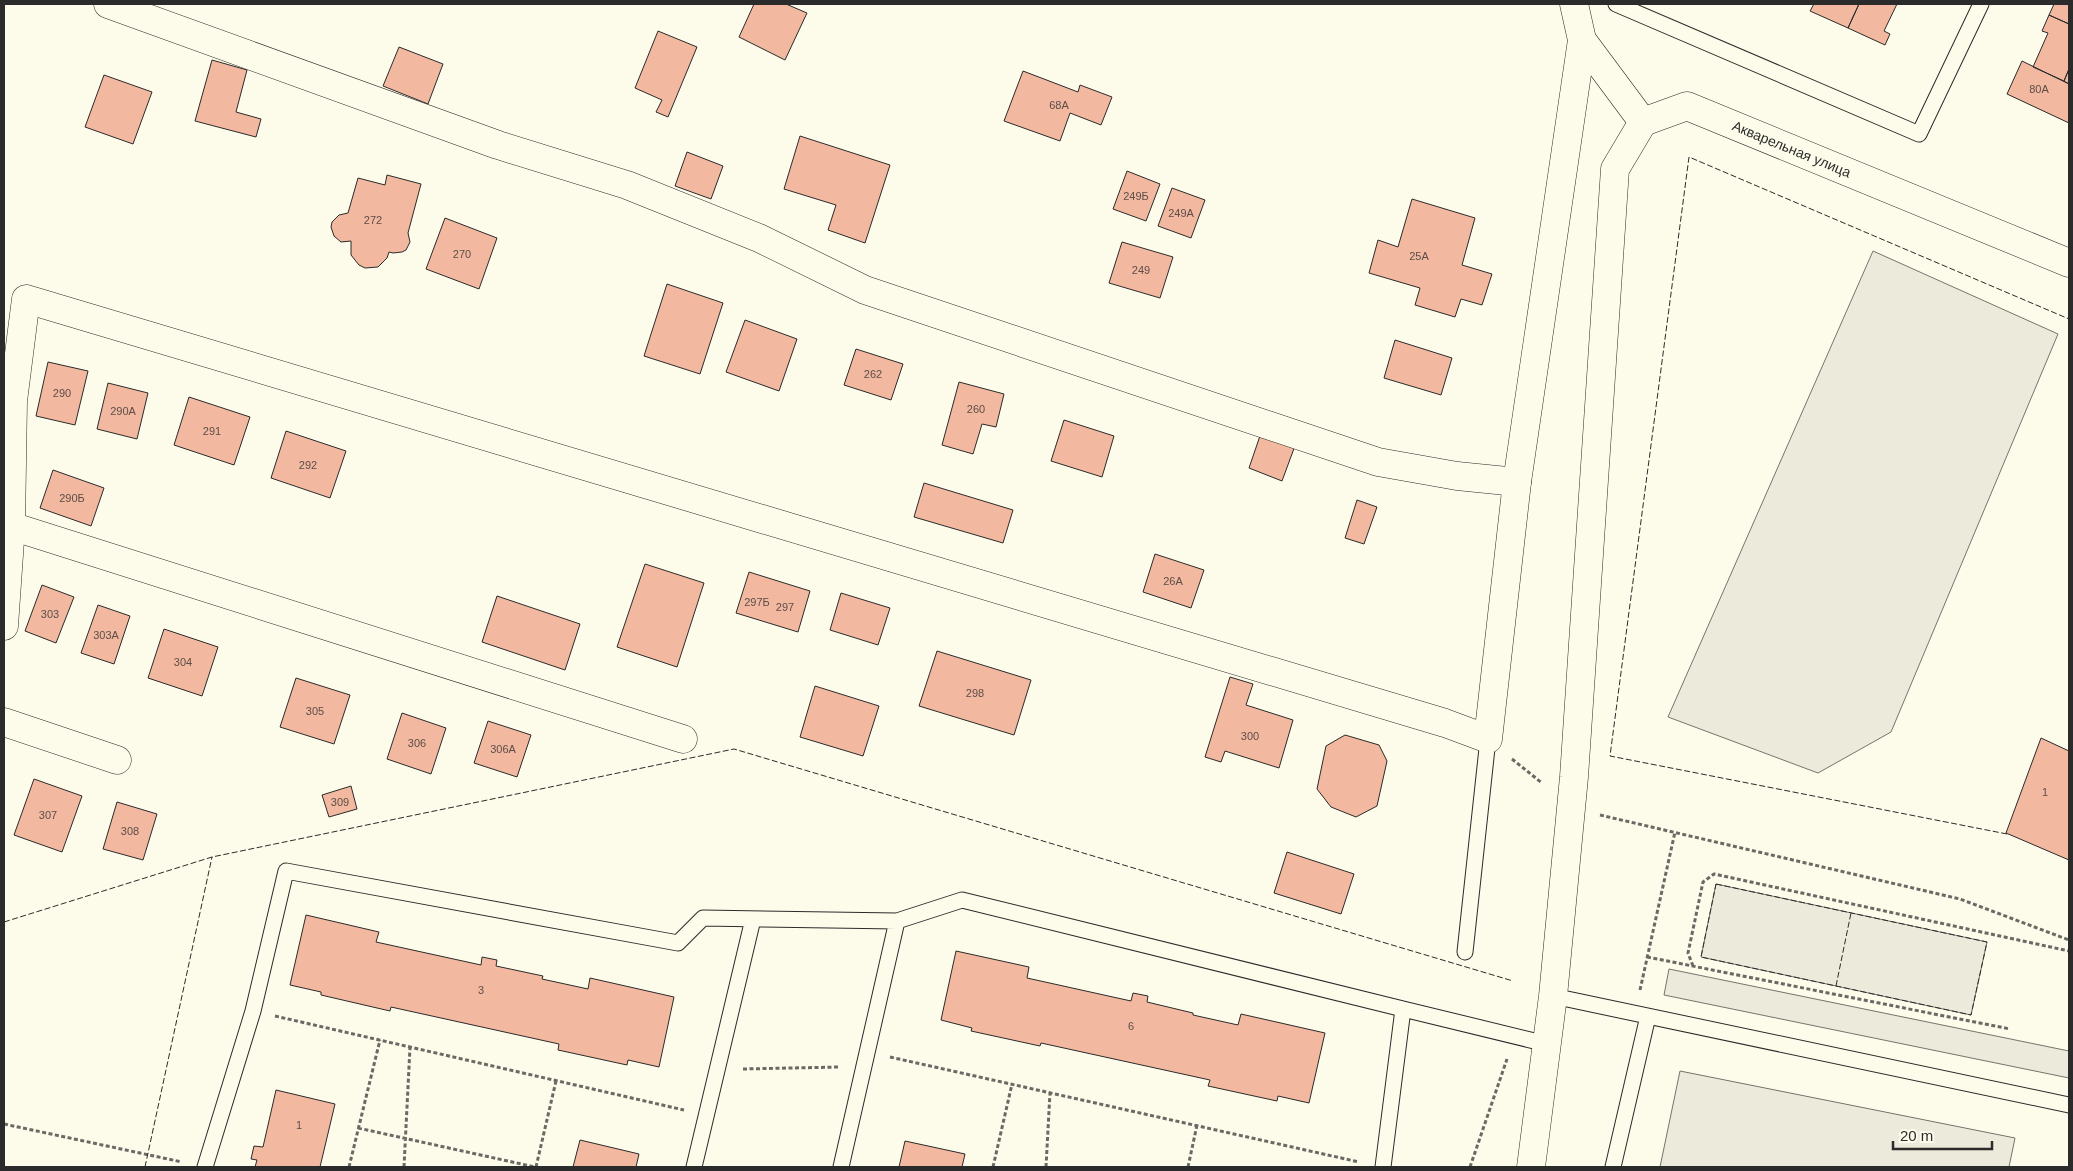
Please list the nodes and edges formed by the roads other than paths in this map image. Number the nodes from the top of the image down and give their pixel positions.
1 (108, 4) edge
2 (1574, 4) edge
3 (1616, 4) edge
4 (1981, 4) edge
5 (1582, 40) junction
6 (1643, 122) junction
7 (2069, 263) edge
8 (1518, 482) junction
9 (11, 526) junction
10 (4, 626) edge
11 (4, 722) edge
12 (1488, 739) junction
13 (683, 740) dead end
14 (117, 760) dead end
15 (753, 919) junction
16 (897, 921) junction
17 (1465, 952) dead end
18 (1553, 996) junction
19 (1403, 1009) junction
20 (1648, 1016) junction
21 (1547, 1044) junction
22 (2069, 1105) edge
23 (205, 1167) edge
24 (694, 1167) edge
25 (841, 1167) edge
26 (1383, 1167) edge
27 (1531, 1167) edge
28 (1613, 1167) edge

1 - 8 street
2 - 5 street
3 - 4 lane
5 - 6 street
5 - 8 street
6 - 7 street, Акварельная улица
6 - 18 street
8 - 12 street
9 - 10 street
9 - 12 street
9 - 13 street
11 - 14 street
12 - 17 lane
15 - 16 lane
15 - 23 lane
15 - 24 lane
16 - 19 lane
16 - 25 lane
18 - 20 lane
18 - 21 street
19 - 21 lane
19 - 26 lane
20 - 22 lane
20 - 28 lane
21 - 27 street

